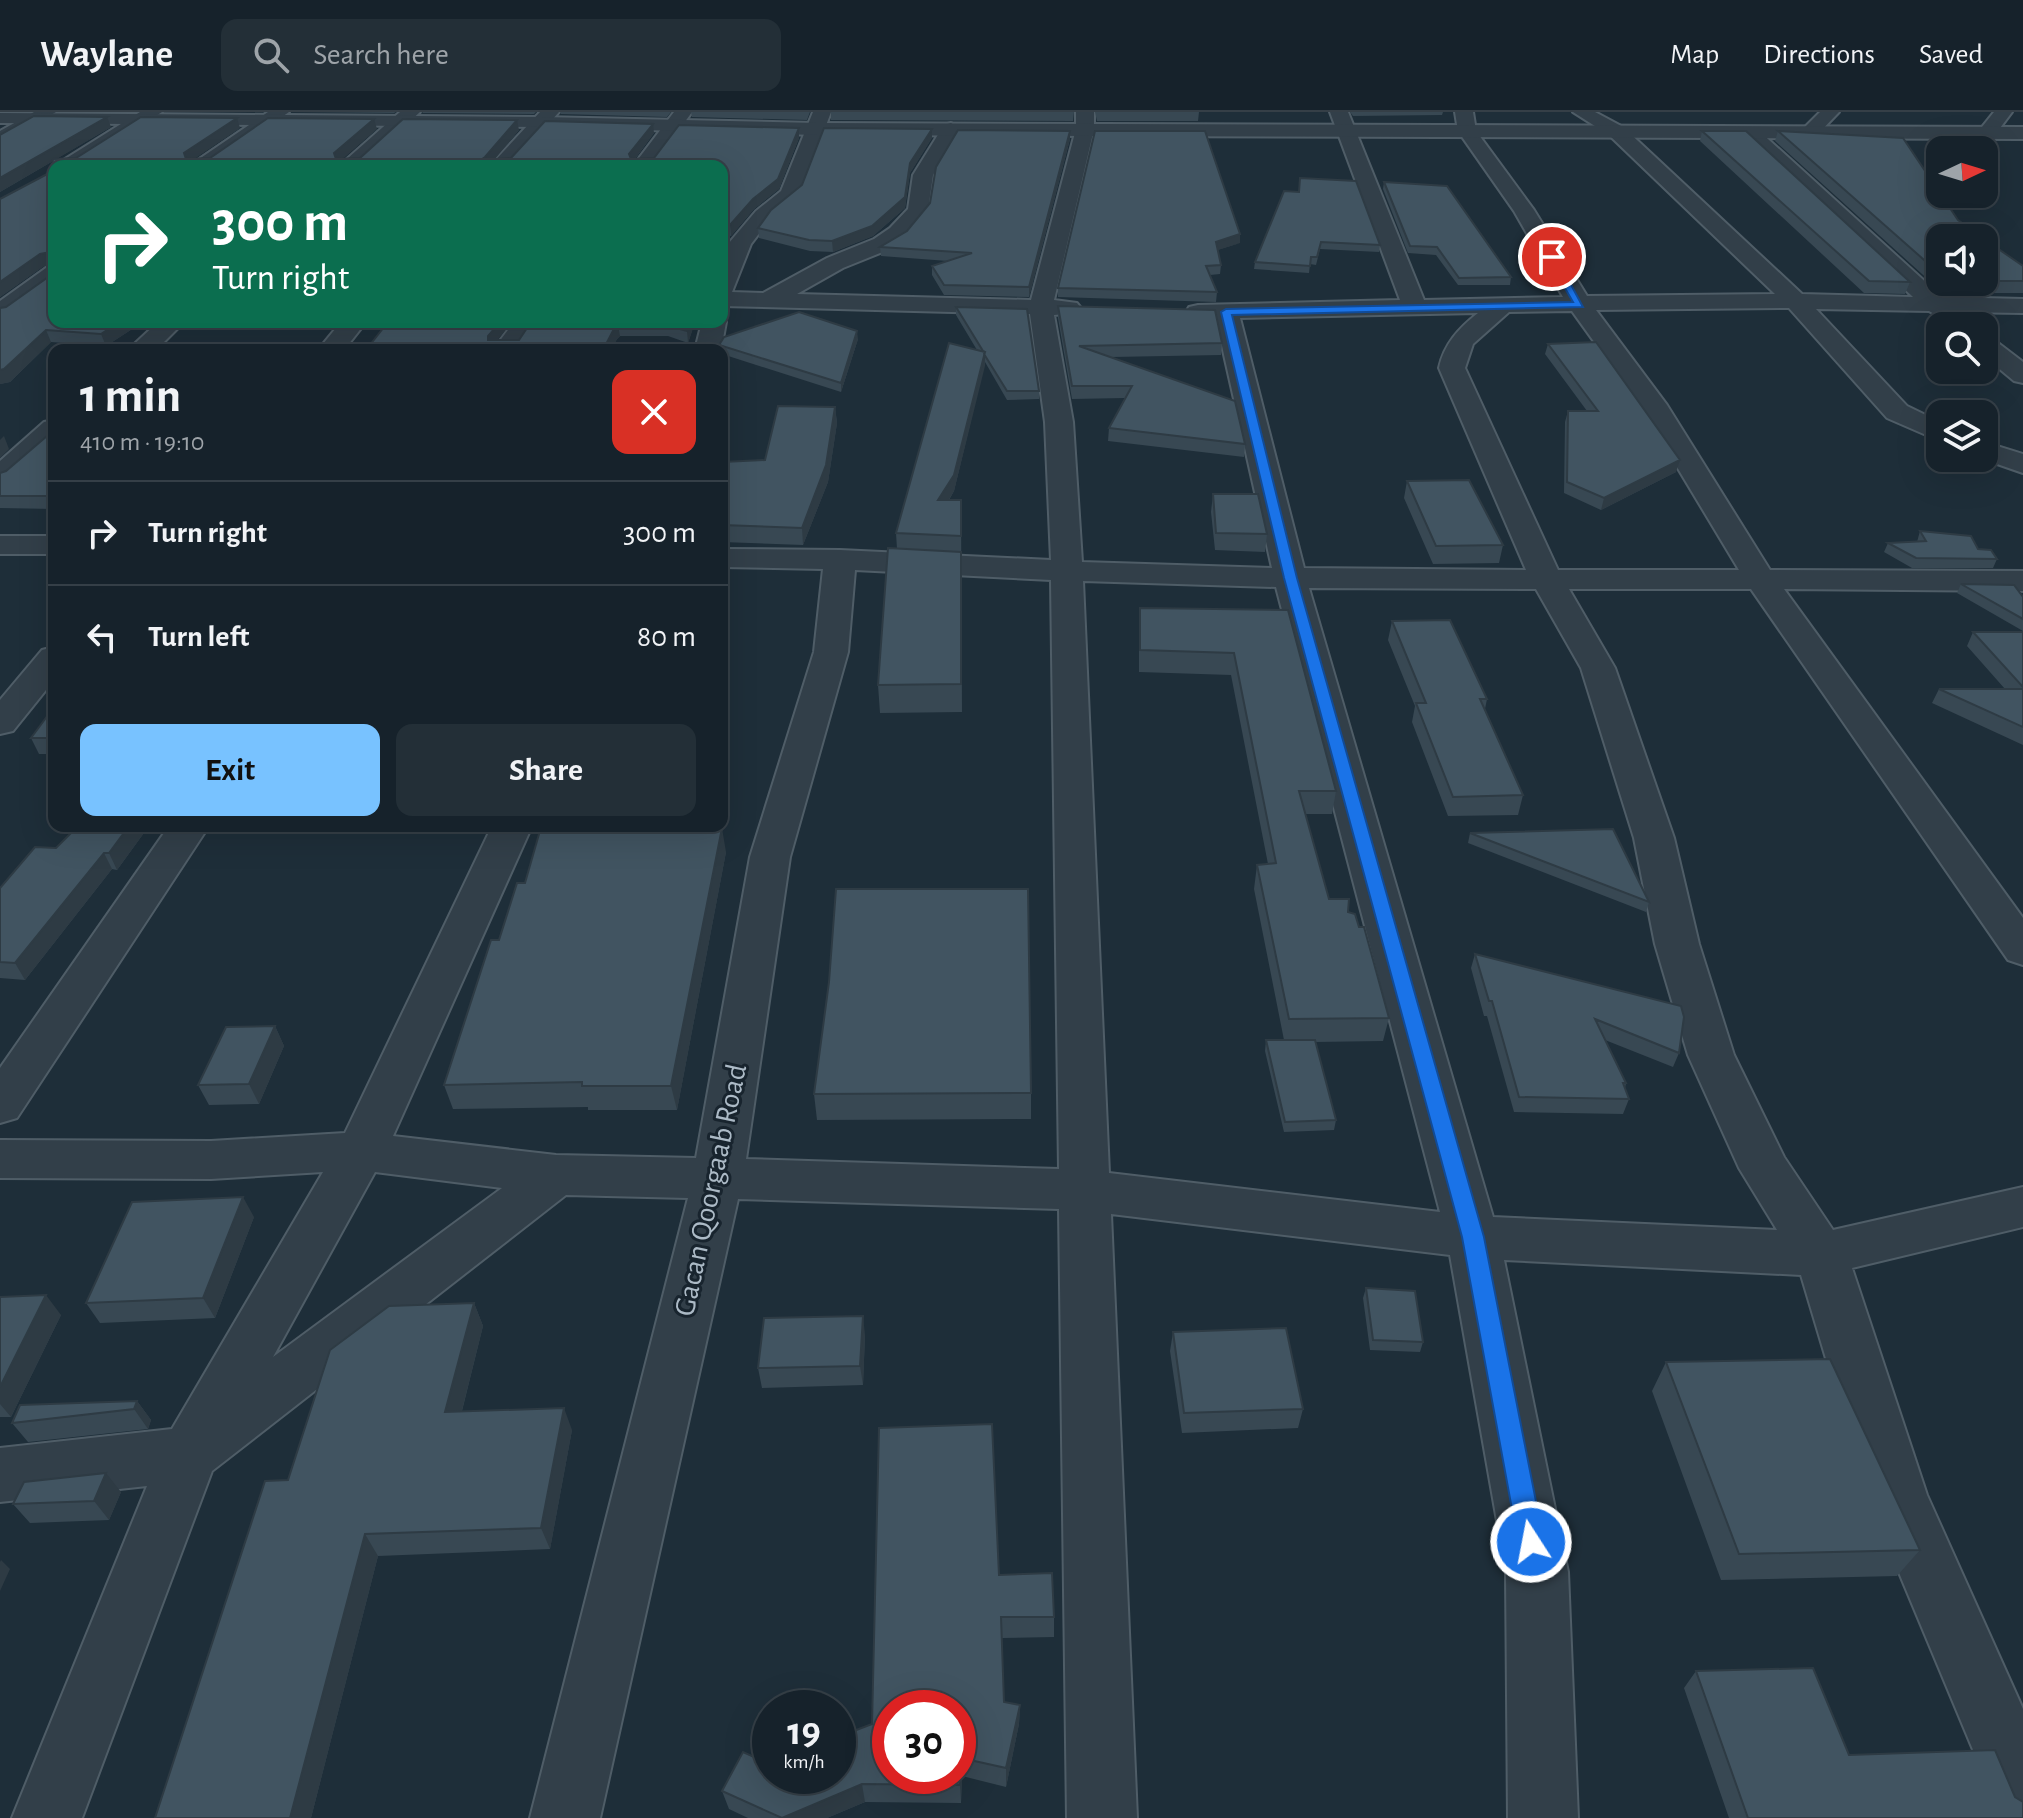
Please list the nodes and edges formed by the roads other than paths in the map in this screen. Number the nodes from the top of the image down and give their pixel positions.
1 (1582, 112) edge
2 (1830, 112) edge
3 (2003, 112) edge
4 (42, 115) edge
5 (146, 116) edge
6 (274, 116) edge
7 (404, 117) edge
8 (546, 117) edge
9 (0, 118) edge
10 (679, 118) edge
11 (819, 120) edge
12 (1085, 120) edge
13 (1342, 121) edge
14 (1466, 121) edge
15 (951, 129) junction
16 (1616, 131) junction
17 (1987, 132) junction
18 (1750, 133) junction
19 (1808, 133) junction
20 (2023, 133) edge
21 (0, 139) edge
22 (74, 160) edge
23 (208, 160) edge
24 (356, 160) edge
25 (506, 160) edge
26 (648, 160) edge
27 (728, 274) edge
28 (48, 281) edge
29 (0, 284) edge
30 (728, 299) edge
31 (770, 299) junction
32 (1796, 301) junction
33 (1580, 305) junction
34 (1934, 305) junction
35 (2023, 306) edge
36 (1041, 307) junction
37 (1501, 307) junction
38 (1415, 308) junction
39 (1087, 309) edge
40 (1180, 311) edge
41 (0, 312) edge
42 (1226, 312) junction
43 (1943, 312) edge
44 (165, 328) edge
45 (349, 328) edge
46 (148, 344) edge
47 (336, 344) edge
48 (1998, 355) edge
49 (2023, 375) edge
50 (1926, 426) edge
51 (48, 433) edge
52 (1998, 455) edge
53 (2023, 464) edge
54 (0, 476) edge
55 (0, 545) edge
56 (48, 545) edge
57 (728, 558) edge
58 (840, 560) junction
59 (1067, 573) junction
60 (1759, 577) junction
61 (1290, 578) junction
62 (1546, 578) junction
63 (2023, 581) edge
64 (48, 664) edge
65 (0, 723) edge
66 (185, 832) edge
67 (509, 832) edge
68 (2023, 950) edge
69 (0, 1105) edge
70 (361, 1151) junction
71 (0, 1159) edge
72 (556, 1175) junction
73 (718, 1177) junction
74 (1082, 1190) junction
75 (2023, 1207) edge
76 (1473, 1237) junction
77 (1821, 1254) junction
78 (189, 1454) junction
79 (0, 1475) edge
80 (2023, 1788) edge
81 (47, 1818) edge
82 (565, 1818) edge
83 (1102, 1818) edge
84 (1543, 1818) edge

1 - 16 street
2 - 19 street
3 - 17 street
4 - 5 street
4 - 9 street
4 - 21 street
5 - 6 street
5 - 22 street
6 - 7 street
6 - 23 street
7 - 8 street
7 - 24 street
8 - 10 street
8 - 25 street
10 - 11 street
10 - 26 street
11 - 15 street
11 - 27 street
12 - 13 street
12 - 15 street
12 - 36 street
13 - 14 street
13 - 38 street
14 - 16 street
14 - 33 street
15 - 31 street
16 - 18 street
16 - 32 street
17 - 19 street
17 - 20 street
18 - 19 street
18 - 34 street
28 - 29 street
28 - 41 street
30 - 31 street
31 - 36 street
32 - 33 street
32 - 34 street
32 - 50 street
33 - 37 street
33 - 60 street
34 - 35 street
34 - 43 street
36 - 39 street
36 - 59 street
37 - 38 street
37 - 62 street
38 - 42 street
40 - 42 street
42 - 61 street
44 - 46 street
45 - 47 street
48 - 49 street
51 - 54 street
52 - 53 street
55 - 56 street
57 - 58 street
58 - 59 street
58 - 73 street, Gacan Qoorgaab Road
59 - 61 street
59 - 74 street
60 - 62 street
60 - 63 street
60 - 68 street
61 - 62 street
61 - 76 street
62 - 77 street
64 - 65 street
66 - 69 street
67 - 70 street
70 - 71 street
70 - 72 street
70 - 78 street
72 - 73 street
72 - 78 street
73 - 74 street
73 - 82 street, Gacan Qoorgaab Road
74 - 76 street
74 - 83 street
75 - 77 street
76 - 77 street
76 - 84 street
77 - 80 street
78 - 79 street
78 - 81 street

